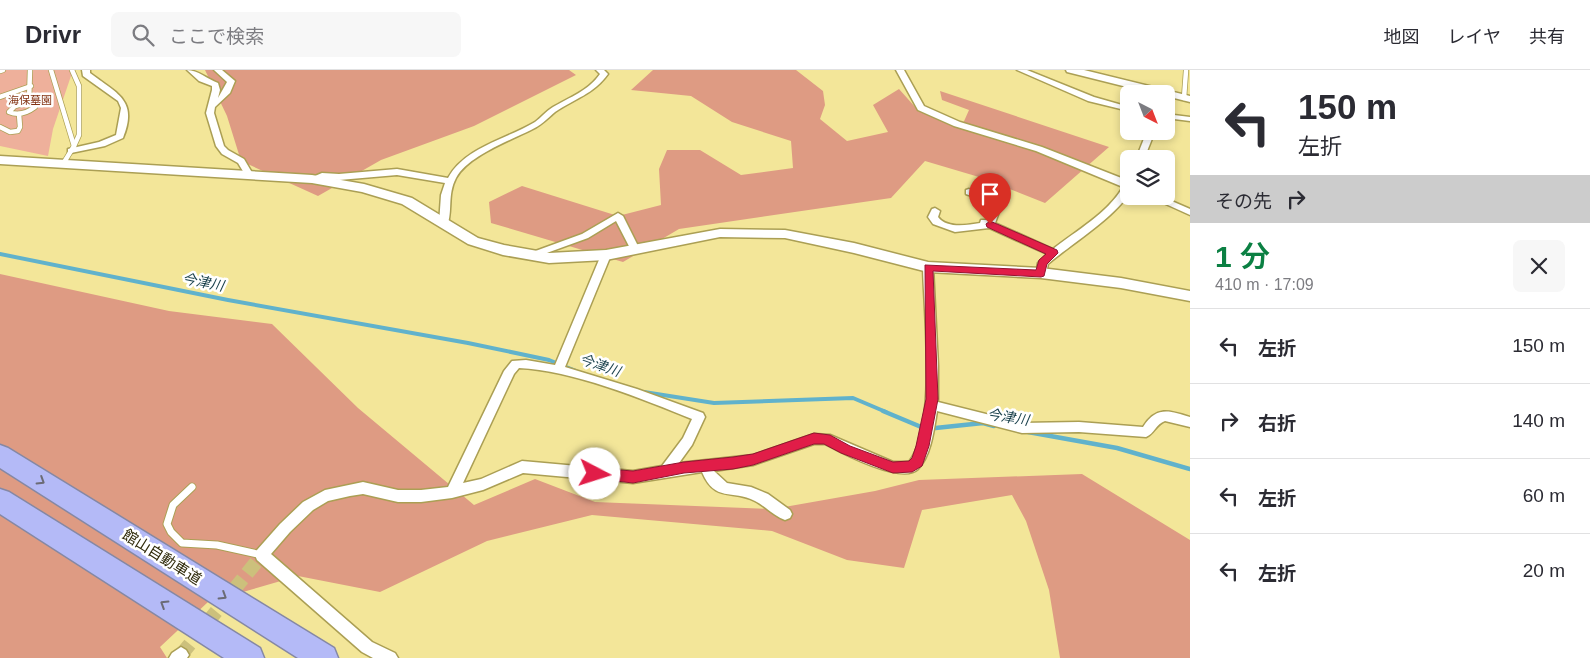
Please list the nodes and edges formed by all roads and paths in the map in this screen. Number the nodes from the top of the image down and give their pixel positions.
1 (30, 70) edge
2 (50, 70) edge
3 (72, 70) edge
4 (86, 70) edge
5 (191, 70) edge
6 (218, 70) edge
7 (600, 70) edge
8 (900, 70) edge
9 (1022, 70) edge
10 (1071, 70) edge
11 (1186, 71) dead end
12 (31, 86) junction
13 (1, 95) edge
14 (1187, 99) edge
15 (29, 102) junction
16 (212, 106) junction
17 (1120, 107) edge
18 (19, 114) junction
19 (1175, 117) edge
20 (1190, 118) edge
21 (0, 127) edge
22 (72, 149) junction
23 (0, 160) edge
24 (63, 164) junction
25 (250, 176) junction
26 (312, 179) junction
27 (451, 180) junction
28 (1120, 182) edge
29 (969, 192) dead end
30 (1120, 196) edge
31 (1173, 205) edge
32 (935, 211) dead end
33 (1190, 212) edge
34 (979, 219) dead end
35 (444, 224) junction
36 (990, 224) junction
37 (635, 250) junction
38 (1053, 253) junction
39 (533, 255) junction
40 (606, 255) junction
41 (928, 267) junction
42 (1041, 273) junction
43 (1190, 296) edge
44 (559, 370) junction
45 (931, 405) junction
46 (1190, 422) edge
47 (0, 455) edge
48 (705, 466) junction
49 (666, 471) junction
50 (192, 487) dead end
51 (452, 492) junction
52 (0, 500) edge
53 (785, 514) dead end
54 (262, 555) junction
55 (250, 658) edge
56 (324, 658) edge
57 (390, 658) edge

1 - 12 lane
2 - 22 lane
3 - 22 lane
4 - 22 street
5 - 16 street
6 - 16 street
7 - 27 street
8 - 28 street
9 - 17 street
10 - 14 street
11 - 14 lane
12 - 13 lane
12 - 15 lane
15 - 18 lane
15 - 18 lane
16 - 25 street
18 - 21 lane
19 - 20 street
22 - 24 lane
23 - 24 street
24 - 25 street
25 - 26 street
26 - 27 street
26 - 35 street
27 - 35 street
29 - 36 street
30 - 38 street
31 - 33 street
32 - 36 street
34 - 36 street
35 - 39 street
36 - 38 street
37 - 39 street
37 - 40 street
37 - 41 street
38 - 42 street
39 - 40 street
40 - 44 street
41 - 42 street
41 - 45 street
42 - 43 street
44 - 49 street
44 - 51 street
45 - 46 street
45 - 48 street
47 -> 56 highway, 館山自動車道
48 - 49 street
48 - 53 street
49 - 51 street
50 - 54 lane
51 - 54 street
55 -> 52 highway
54 - 57 street

